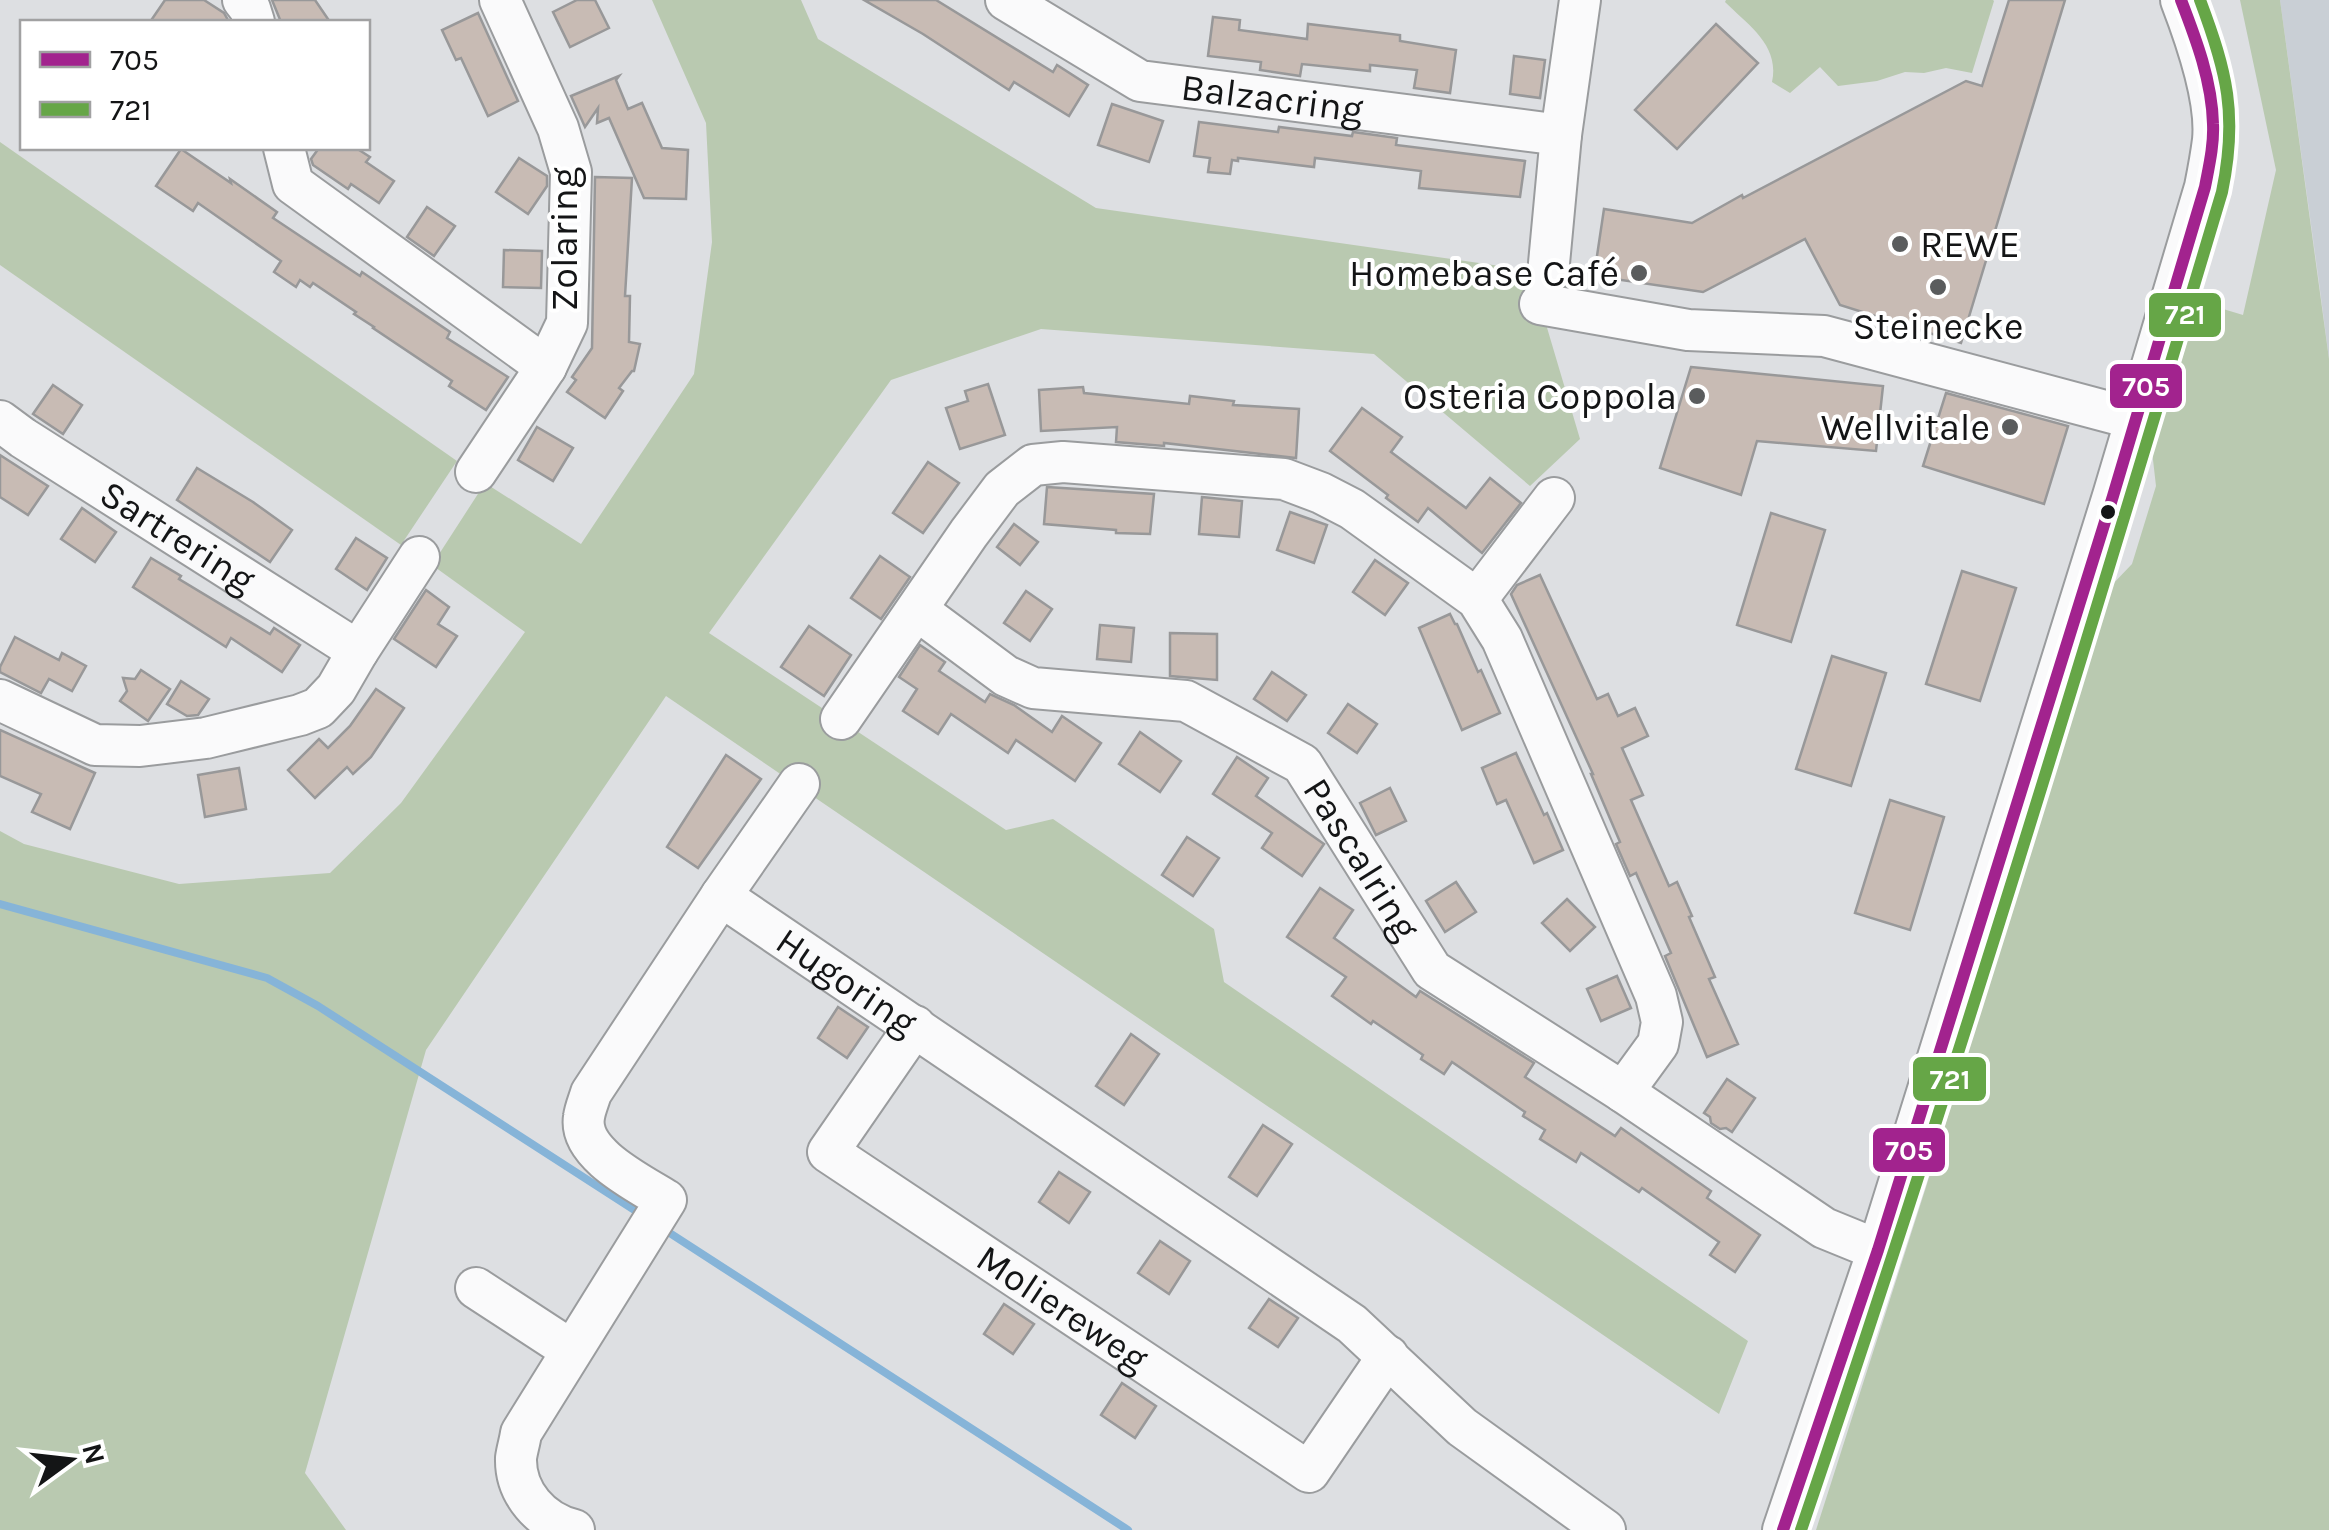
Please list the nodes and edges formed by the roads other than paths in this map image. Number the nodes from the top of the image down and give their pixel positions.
1 (500, 0) edge
2 (1006, 0) edge
3 (1580, 0) edge
4 (2181, 0) edge
5 (1052, 12) edge
6 (1561, 135) junction
7 (284, 150) edge
8 (546, 367) junction
9 (2120, 415) dead end
10 (0, 422) edge
11 (476, 472) dead end
12 (1554, 498) dead end
13 (419, 557) dead end
14 (1477, 599) junction
15 (917, 610) junction
16 (358, 651) junction
17 (0, 700) edge
18 (841, 720) dead end
19 (799, 784) dead end
20 (721, 896) junction
21 (915, 1026) junction
22 (1622, 1092) junction
23 (1878, 1250) junction
24 (476, 1288) dead end
25 (571, 1350) junction
26 (1388, 1356) junction
27 (574, 1530) edge
28 (1605, 1530) edge
29 (1783, 1530) edge

1 - 8 street, Zolaring
2 - 5 street, Balzacring
3 - 6 street
4 - 23 street
5 - 6 street, Balzacring
6 - 9 street
7 - 8 street, Zolaring
8 - 11 street, Zolaring
10 - 16 street, Sartrering
12 - 14 street
13 - 16 street
14 - 15 street
14 - 22 street
15 - 18 street
15 - 22 street, Pascalring
16 - 17 street
19 - 20 street
20 - 21 street, Hugoring
20 - 25 street
21 - 26 street, Hugoring
21 - 26 street, Moliereweg
22 - 23 street, Pascalring
23 - 29 street
24 - 25 street
25 - 27 street
26 - 28 street, Hugoring

